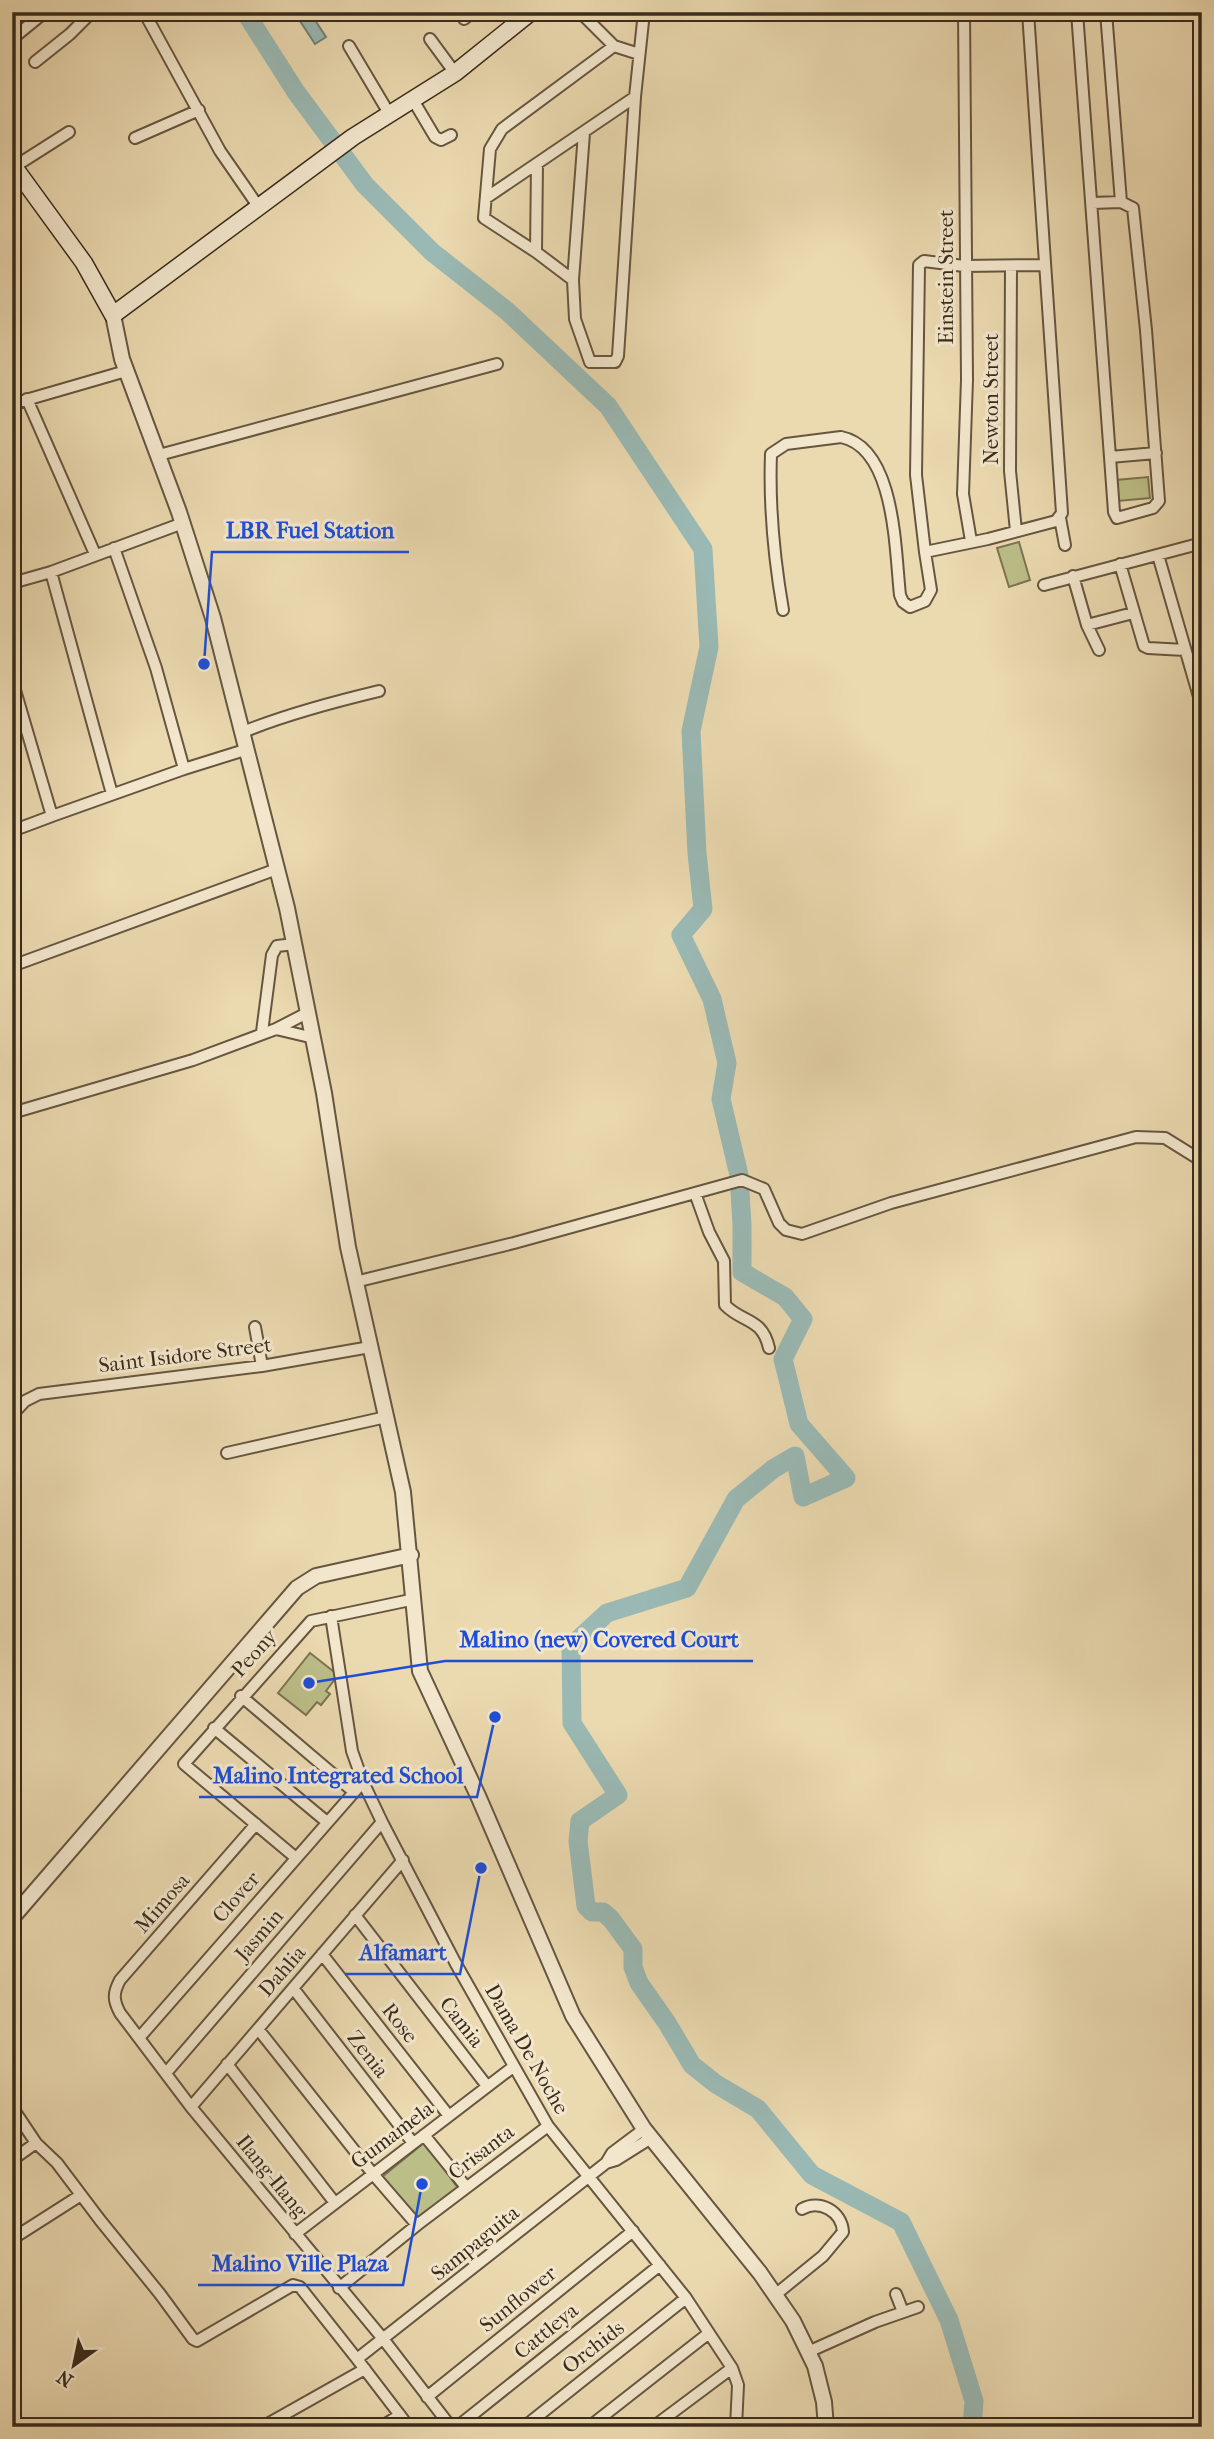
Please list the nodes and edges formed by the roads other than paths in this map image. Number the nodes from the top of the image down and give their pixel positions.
1 (45, 12) edge
2 (92, 12) edge
3 (144, 12) edge
4 (531, 12) edge
5 (644, 12) edge
6 (964, 12) edge
7 (1028, 12) edge
8 (1077, 12) edge
9 (1106, 12) edge
10 (581, 13) edge
11 (12, 39) edge
12 (430, 39) dead end
13 (349, 46) dead end
14 (614, 46) junction
15 (639, 54) junction
16 (35, 62) dead end
17 (455, 73) junction
18 (635, 97) junction
19 (413, 100) junction
20 (199, 110) junction
21 (390, 115) junction
22 (69, 132) dead end
23 (584, 133) junction
24 (450, 135) dead end
25 (135, 138) dead end
26 (537, 164) junction
27 (13, 166) edge
28 (486, 198) junction
29 (1121, 202) junction
30 (1092, 203) junction
31 (258, 206) junction
32 (536, 252) junction
33 (1044, 265) junction
34 (1011, 266) junction
35 (964, 267) junction
36 (573, 280) junction
37 (113, 315) junction
38 (497, 365) dead end
39 (126, 371) junction
40 (12, 389) edge
41 (19, 402) edge
42 (1156, 453) junction
43 (159, 455) junction
44 (1110, 457) junction
45 (1060, 518) junction
46 (183, 523) junction
47 (1016, 531) junction
48 (971, 541) junction
49 (1202, 543) edge
50 (1065, 545) dead end
51 (114, 548) junction
52 (925, 552) junction
53 (95, 554) junction
54 (1158, 555) junction
55 (1120, 564) junction
56 (51, 572) junction
57 (1073, 576) junction
58 (12, 583) edge
59 (1044, 585) dead end
60 (783, 610) dead end
61 (1133, 613) junction
62 (1087, 625) junction
63 (1100, 650) dead end
64 (1185, 650) junction
65 (12, 680) edge
66 (379, 691) dead end
67 (1202, 707) edge
68 (243, 732) junction
69 (248, 749) junction
70 (184, 769) junction
71 (113, 794) junction
72 (52, 816) junction
73 (12, 831) edge
74 (277, 869) junction
75 (295, 944) junction
76 (12, 966) edge
77 (309, 1012) junction
78 (276, 1029) junction
79 (262, 1032) junction
80 (314, 1038) junction
81 (12, 1114) edge
82 (1202, 1161) edge
83 (695, 1193) junction
84 (355, 1282) junction
85 (255, 1327) dead end
86 (370, 1347) junction
87 (769, 1348) dead end
88 (262, 1366) junction
89 (12, 1415) edge
90 (386, 1417) junction
91 (227, 1453) dead end
92 (411, 1555) junction
93 (415, 1599) junction
94 (331, 1616) junction
95 (241, 1696) junction
96 (214, 1728) junction
97 (363, 1782) junction
98 (354, 1792) junction
99 (327, 1822) junction
100 (382, 1822) junction
101 (256, 1824) junction
102 (296, 1858) junction
103 (403, 1860) junction
104 (355, 1915) junction
105 (12, 1918) edge
106 (322, 1954) junction
107 (293, 1988) junction
108 (120, 2013) joint
109 (258, 2029) junction
110 (139, 2038) junction
111 (227, 2064) junction
112 (513, 2067) junction
113 (166, 2073) junction
114 (487, 2086) junction
115 (12, 2107) edge
116 (191, 2107) junction
117 (449, 2116) junction
118 (548, 2126) junction
119 (424, 2135) junction
120 (642, 2137) junction
121 (36, 2143) junction
122 (413, 2143) junction
123 (12, 2160) edge
124 (373, 2174) junction
125 (589, 2176) junction
126 (466, 2187) junction
127 (81, 2195) junction
128 (335, 2203) junction
129 (802, 2209) dead end
130 (416, 2225) junction
131 (633, 2231) junction
132 (295, 2234) junction
133 (12, 2239) edge
134 (660, 2265) junction
135 (339, 2288) junction
136 (896, 2294) dead end
137 (775, 2295) junction
138 (686, 2298) junction
139 (918, 2307) dead end
140 (903, 2312) junction
141 (709, 2333) junction
142 (384, 2340) junction
143 (808, 2352) junction
144 (357, 2359) junction
145 (732, 2368) junction
146 (365, 2369) junction
147 (427, 2397) junction
148 (400, 2415) junction
149 (262, 2427) edge
150 (381, 2427) edge
151 (409, 2427) edge
152 (451, 2427) edge
153 (457, 2427) edge
154 (524, 2427) edge
155 (589, 2427) edge
156 (653, 2427) edge
157 (736, 2427) edge
158 (826, 2427) edge

1 - 11 street
2 - 16 street
3 - 20 street
4 - 17 main road
5 - 15 street
6 - 35 street, Einstein Street
7 - 33 street
8 - 30 street
9 - 29 street
10 - 14 street
12 - 17 street
13 - 21 street
14 - 15 street
14 - 28 street
15 - 18 street
17 - 19 main road
18 - 23 street
18 - 36 street
19 - 21 main road
19 - 24 street
20 - 25 street
20 - 31 street
21 - 31 main road
22 - 27 street
23 - 26 street
23 - 36 street
26 - 28 street
26 - 32 street
27 - 37 main road
28 - 32 street
29 - 30 street
29 - 42 street
30 - 44 street
31 - 37 main road
32 - 36 street
33 - 34 street
33 - 45 street
34 - 35 street
34 - 47 street, Newton Street
35 - 48 street, Einstein Street
35 - 52 street
37 - 39 street
38 - 43 street
39 - 41 street
39 - 43 street
40 - 41 street
41 - 53 street
42 - 44 street
42 - 44 street
43 - 46 street
45 - 47 street
45 - 50 street
46 - 51 street
46 - 68 street
47 - 48 street
48 - 52 street
49 - 54 street
51 - 53 street
51 - 70 street
52 - 60 street
53 - 56 street
54 - 55 street
54 - 64 street
55 - 57 street
55 - 61 street
56 - 58 street
56 - 71 street
57 - 59 street
57 - 62 street
61 - 62 street
61 - 64 street
62 - 63 street
64 - 67 street
65 - 72 street
66 - 68 street
68 - 69 street
69 - 70 street
69 - 74 street
70 - 71 street
71 - 72 street
72 - 73 street
74 - 75 street
74 - 76 street
75 - 77 street
75 - 79 street
77 - 78 street
77 - 80 street
78 - 79 street
78 - 80 street
79 - 81 street
80 - 84 street
82 - 83 street
83 - 84 street
83 - 87 street
84 - 86 street
85 - 88 street
86 - 88 street, Saint Isidore Street
86 - 90 street
88 - 89 street, Saint Isidore Street
90 - 91 street
90 - 92 street
92 - 93 street
92 - 105 street
93 - 94 street, Peony
93 - 120 street
94 - 95 street, Peony
94 - 97 street, Dama De Noche
95 - 96 street, Peony
95 - 98 street
96 - 99 street
96 - 101 street, Peony
97 - 98 street, Clover
97 - 100 street, Dama De Noche
98 - 99 street, Clover
99 - 102 street, Clover
100 - 103 street, Dama De Noche
100 - 113 street, Jasmin
101 - 102 street
101 - 108 street, Mimosa
102 - 110 street, Clover
103 - 104 street, Dahlia
103 - 112 street, Dama De Noche
104 - 106 street, Dahlia
104 - 114 street, Camia
106 - 107 street, Dahlia
106 - 117 street, Rose
107 - 109 street, Dahlia
107 - 122 street, Zenia
108 - 110 street, Ilang-Ilang
109 - 111 street, Dahlia
109 - 124 street
110 - 113 street, Ilang-Ilang
111 - 116 street, Dahlia
111 - 128 street
112 - 114 street, Gumamela
112 - 118 street, Dama De Noche
113 - 116 street, Ilang-Ilang
114 - 117 street, Gumamela
115 - 121 street
116 - 132 street, Ilang-Ilang
117 - 119 street, Gumamela
118 - 125 street, Dama De Noche
118 - 126 street, Crisanta
119 - 122 street, Gumamela
119 - 126 street
120 - 125 street, Sampaguita
120 - 137 street
121 - 123 street
121 - 127 street
122 - 124 street, Gumamela
124 - 128 street, Gumamela
124 - 130 street
125 - 131 street, Dama De Noche
125 - 142 street, Sampaguita
126 - 130 street, Crisanta
127 - 133 street
127 - 144 street
128 - 132 street, Gumamela
129 - 137 street
130 - 135 street, Crisanta
131 - 134 street, Dama De Noche
131 - 147 street, Sunflower
132 - 135 street, Ilang-Ilang
134 - 138 street, Dama De Noche
134 - 153 street, Cattleya
135 - 142 street, Ilang-Ilang
136 - 140 street
137 - 143 street
138 - 141 street, Dama De Noche
138 - 154 street, Orchids
139 - 140 street
140 - 143 street
141 - 145 street, Dama De Noche
141 - 155 street
142 - 144 street, Sampaguita
142 - 147 street, Ilang-Ilang
143 - 158 street
144 - 146 street
145 - 156 street
145 - 157 street, Dama De Noche
146 - 148 street
146 - 149 street
147 - 152 street, Ilang-Ilang
148 - 150 street
148 - 151 street

